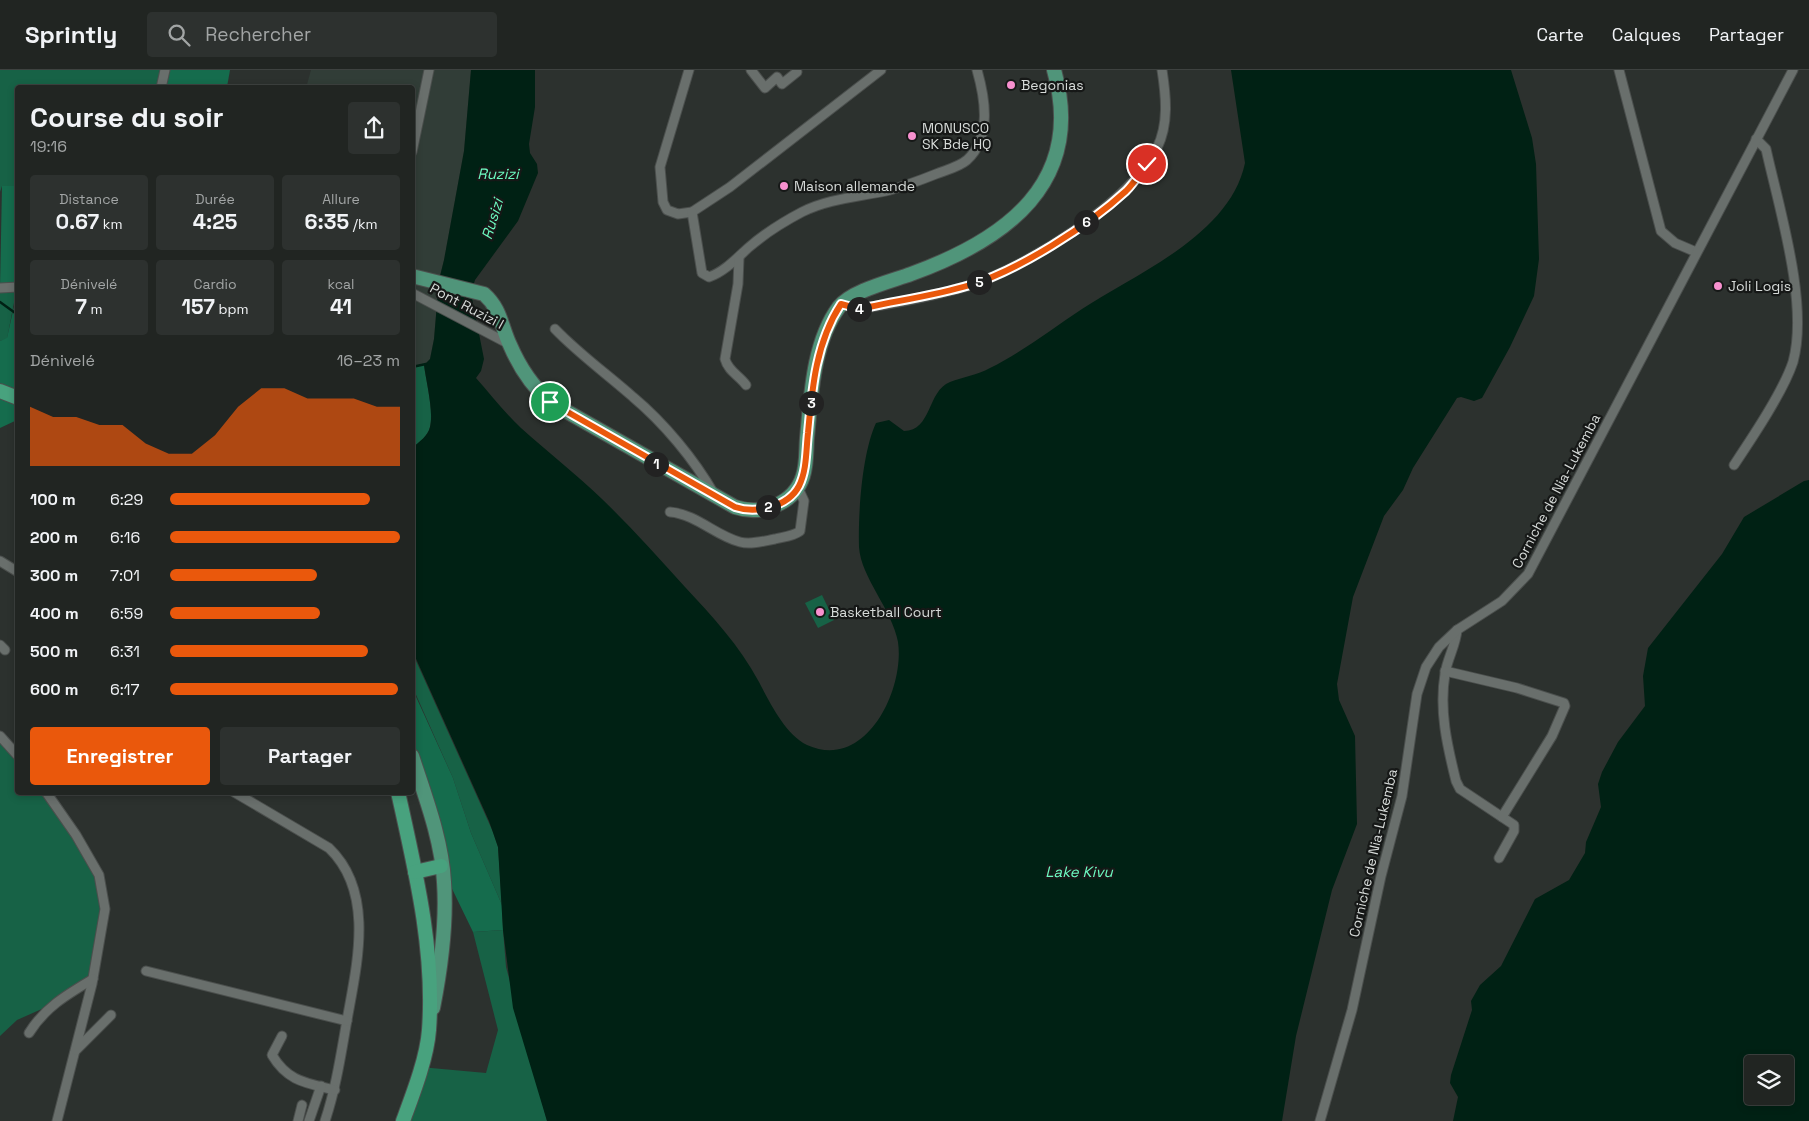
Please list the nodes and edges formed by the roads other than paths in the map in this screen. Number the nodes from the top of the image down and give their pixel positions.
1 (165, 70) edge
2 (429, 70) edge
3 (751, 70) edge
4 (881, 70) edge
5 (977, 70) edge
6 (1054, 70) edge
7 (1162, 70) edge
8 (1619, 70) edge
9 (1792, 70) edge
10 (687, 71) edge
11 (797, 72) dead end
12 (162, 85) edge
13 (415, 138) edge
14 (1756, 139) junction
15 (692, 212) junction
16 (1696, 252) junction
17 (739, 258) junction
18 (415, 277) edge
19 (15, 287) edge
20 (0, 288) edge
21 (415, 295) edge
22 (841, 304) junction
23 (555, 329) dead end
24 (509, 344) junction
25 (746, 385) dead end
26 (0, 391) edge
27 (15, 397) edge
28 (1734, 465) dead end
29 (798, 488) junction
30 (716, 496) junction
31 (670, 512) dead end
32 (0, 561) edge
33 (15, 570) edge
34 (1457, 630) junction
35 (1445, 672) junction
36 (0, 736) edge
37 (15, 753) edge
38 (415, 766) edge
39 (48, 795) edge
40 (239, 795) edge
41 (399, 795) edge
42 (1502, 817) junction
43 (1499, 858) dead end
44 (441, 866) junction
45 (414, 872) junction
46 (146, 971) dead end
47 (93, 979) junction
48 (111, 1015) dead end
49 (347, 1021) junction
50 (429, 1031) junction
51 (29, 1033) dead end
52 (282, 1036) dead end
53 (76, 1050) junction
54 (321, 1086) junction
55 (335, 1090) junction
56 (302, 1105) dead end
57 (57, 1121) edge
58 (298, 1121) edge
59 (309, 1121) edge
60 (325, 1121) edge
61 (403, 1121) edge
62 (1320, 1121) edge

1 - 12 street
2 - 13 street
3 - 11 street
4 - 15 street
5 - 17 street
6 - 22 main road
7 - 22 street
8 - 16 street
9 - 14 street, Corniche de Nia-Lukemba
10 - 15 street
14 - 16 street, Corniche de Nia-Lukemba
14 - 28 street
15 - 17 street
16 - 34 street, Corniche de Nia-Lukemba
17 - 25 street
18 - 24 main road
19 - 20 street
21 - 24 street, Pont Ruzizi I
22 - 29 main road
23 - 30 street
24 - 30 main road
26 - 27 highway
29 - 30 main road
29 - 31 street
32 - 33 street
34 - 35 street
34 - 62 street, Corniche de Nia-Lukemba
35 - 42 street
35 - 42 street
36 - 37 street
38 - 44 main road
39 - 47 street
40 - 49 street
41 - 45 highway
42 - 43 street
44 - 45 highway
44 - 50 main road
45 - 50 highway
46 - 49 street
47 - 51 street
47 - 53 street
48 - 53 street
49 - 55 street
50 - 61 highway
52 - 54 street
53 - 57 street
54 - 55 street
54 - 59 street
55 - 60 street
56 - 58 street

